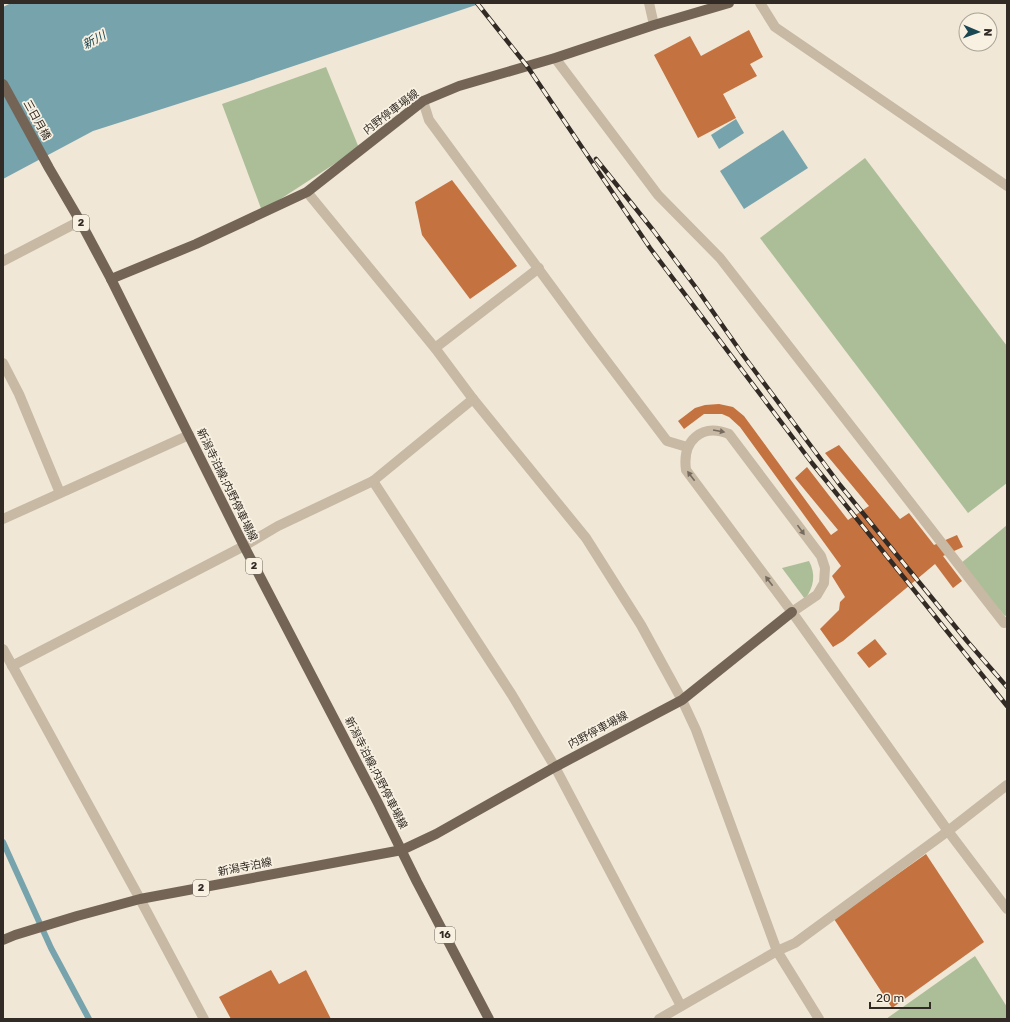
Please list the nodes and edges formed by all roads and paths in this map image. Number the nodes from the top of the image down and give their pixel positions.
1 (649, 3) edge
2 (729, 3) edge
3 (760, 3) edge
4 (654, 25) junction
5 (555, 58) junction
6 (3, 84) edge
7 (422, 101) junction
8 (1007, 186) edge
9 (306, 192) junction
10 (80, 221) junction
11 (3, 261) edge
12 (539, 268) junction
13 (111, 279) junction
14 (435, 348) junction
15 (3, 363) edge
16 (473, 399) junction
17 (189, 435) junction
18 (687, 447) junction
19 (373, 481) junction
20 (60, 493) junction
21 (3, 519) edge
22 (244, 546) junction
23 (792, 612) junction
24 (1006, 622) edge
25 (3, 649) edge
26 (12, 666) junction
27 (682, 700) junction
28 (555, 767) junction
29 (1007, 785) edge
30 (948, 831) junction
31 (402, 850) junction
32 (140, 899) junction
33 (1007, 909) edge
34 (3, 940) edge
35 (777, 951) junction
36 (681, 1006) junction
37 (204, 1019) edge
38 (489, 1019) edge
39 (659, 1019) edge
40 (819, 1019) edge

1 - 4 street
2 - 4 main road, 内野停車場線
3 - 8 street
4 - 5 main road, 内野停車場線
5 - 7 main road, 内野停車場線
5 - 24 street
6 - 10 main road, 三日月橋 / 2
7 - 9 main road, 内野停車場線
7 - 12 street
9 - 13 main road, 内野停車場線
9 - 14 street
10 - 11 street
10 - 13 main road, 2
12 - 14 street
12 - 18 street
13 - 17 main road, 新潟寺泊線;内野停車場線 / 2
14 - 16 street
15 - 20 street
16 - 19 street
16 - 27 street
17 - 20 street
17 - 22 main road, 新潟寺泊線;内野停車場線 / 2
23 -> 18 street
18 -> 23 street
19 - 22 street
19 - 28 street
20 - 21 street
22 - 26 street
22 - 31 main road, 新潟寺泊線;内野停車場線 / 2
23 - 27 main road, 内野停車場線
23 - 30 street
25 - 26 street
26 - 32 street
27 - 28 main road, 内野停車場線
27 - 35 street
28 - 31 main road, 内野停車場線
28 - 36 street
29 - 30 street
30 - 33 street
30 - 35 street
31 - 32 main road, 新潟寺泊線 / 2
31 - 38 main road, 16
32 - 34 main road, 新潟寺泊線 / 2
32 - 37 street
35 - 36 street
35 - 40 street
36 - 39 street

